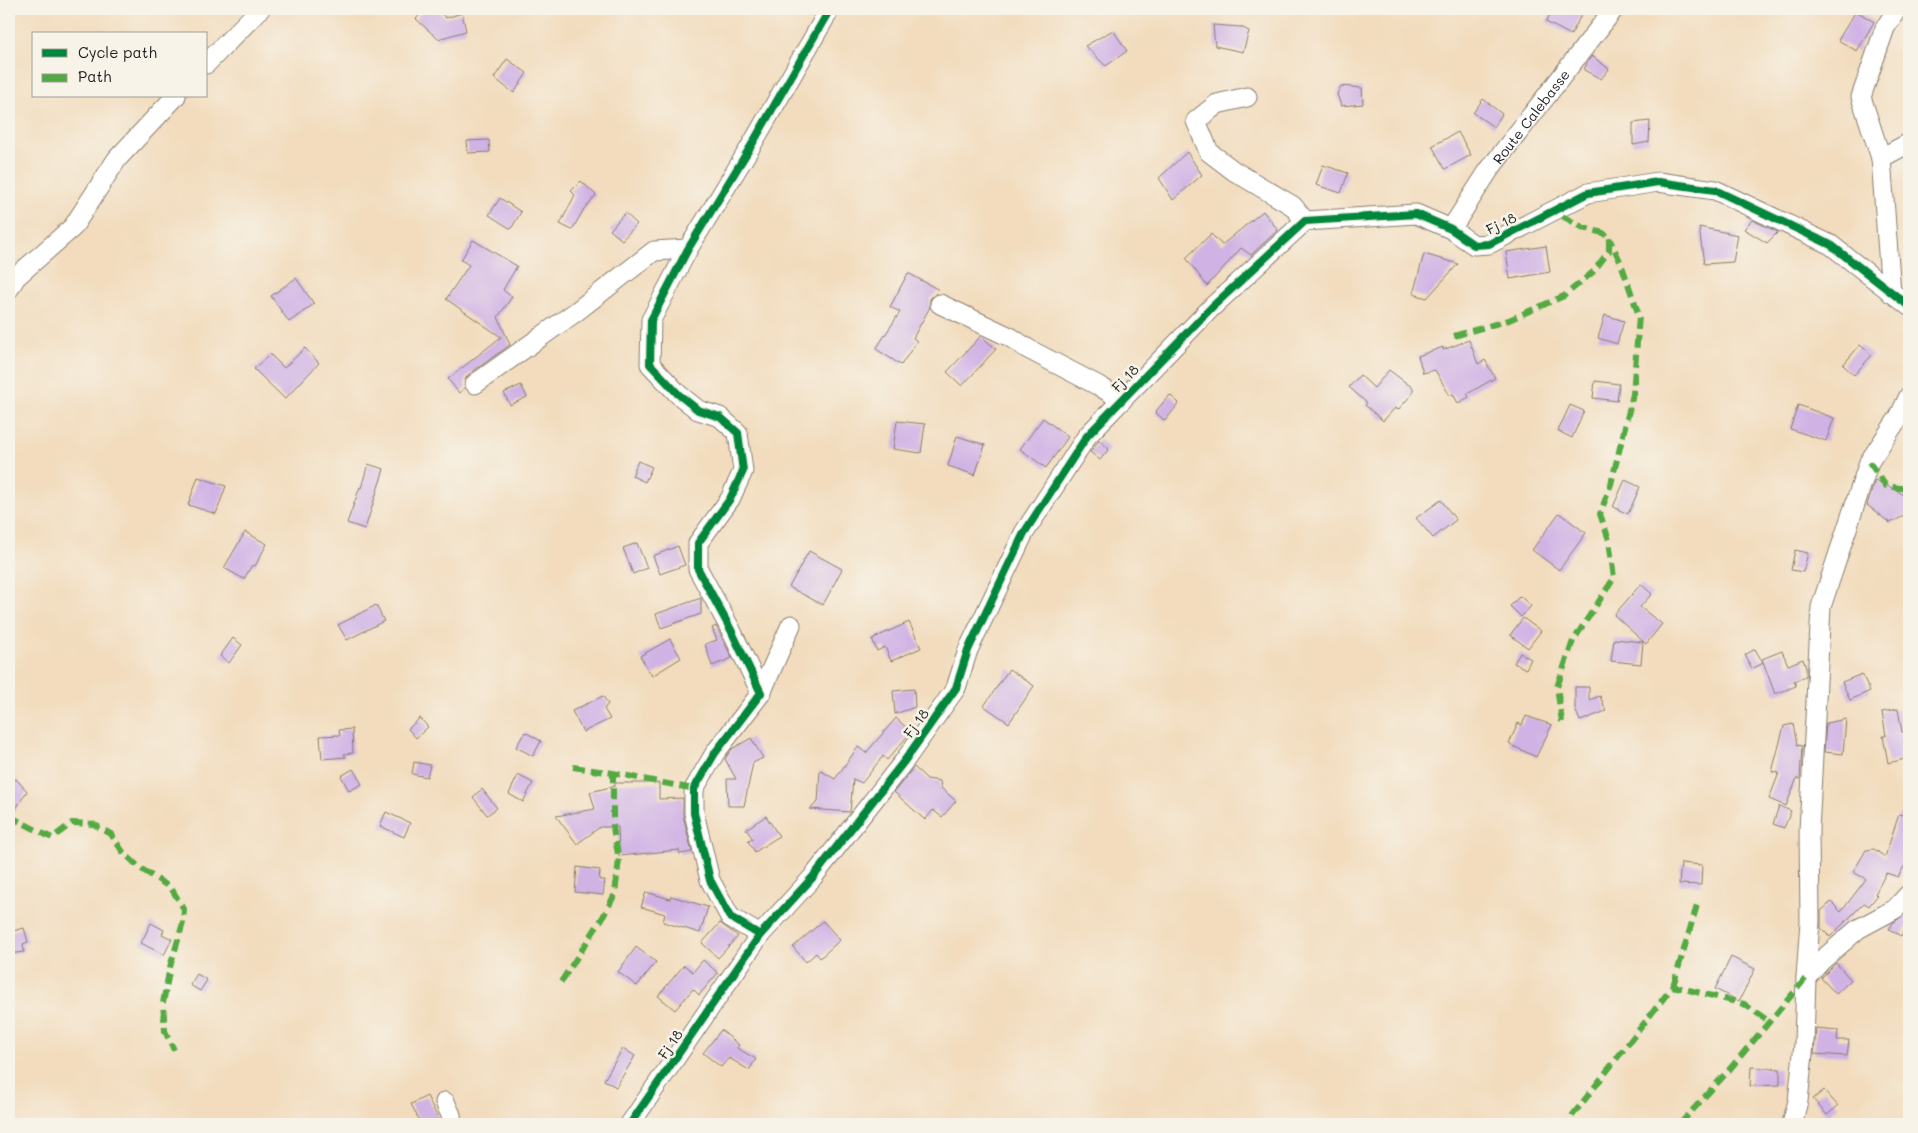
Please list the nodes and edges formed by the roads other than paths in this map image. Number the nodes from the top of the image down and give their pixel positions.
1 (260, 9) edge
2 (830, 9) edge
3 (1614, 9) edge
4 (1897, 9) edge
5 (208, 62) edge
6 (1247, 96) dead end
7 (174, 98) edge
8 (1909, 143) edge
9 (1882, 158) junction
10 (1304, 221) junction
11 (1451, 229) junction
12 (688, 249) junction
13 (9, 289) edge
14 (1892, 293) junction
15 (940, 304) dead end
16 (1909, 307) edge
17 (475, 384) dead end
18 (1909, 396) edge
19 (1122, 400) junction
20 (791, 626) dead end
21 (760, 693) junction
22 (1909, 894) edge
23 (760, 935) junction
24 (1806, 978) junction
25 (445, 1102) dead end
26 (452, 1124) edge
27 (630, 1124) edge
28 (1792, 1124) edge

1 - 5 street
2 - 12 street
3 - 11 street, Route Calebasse
4 - 9 street
6 - 10 street
7 - 13 street
8 - 9 street
9 - 14 street
10 - 11 street, Fj 18
10 - 19 street, Fj 18
11 - 14 street, Fj 18
12 - 17 street
12 - 21 street
14 - 16 street, Fj 18
15 - 19 street
18 - 24 street
19 - 23 street, Fj 18
20 - 21 street
21 - 23 street
22 - 24 street
23 - 27 street, Fj 18
24 - 28 street
25 - 26 street

